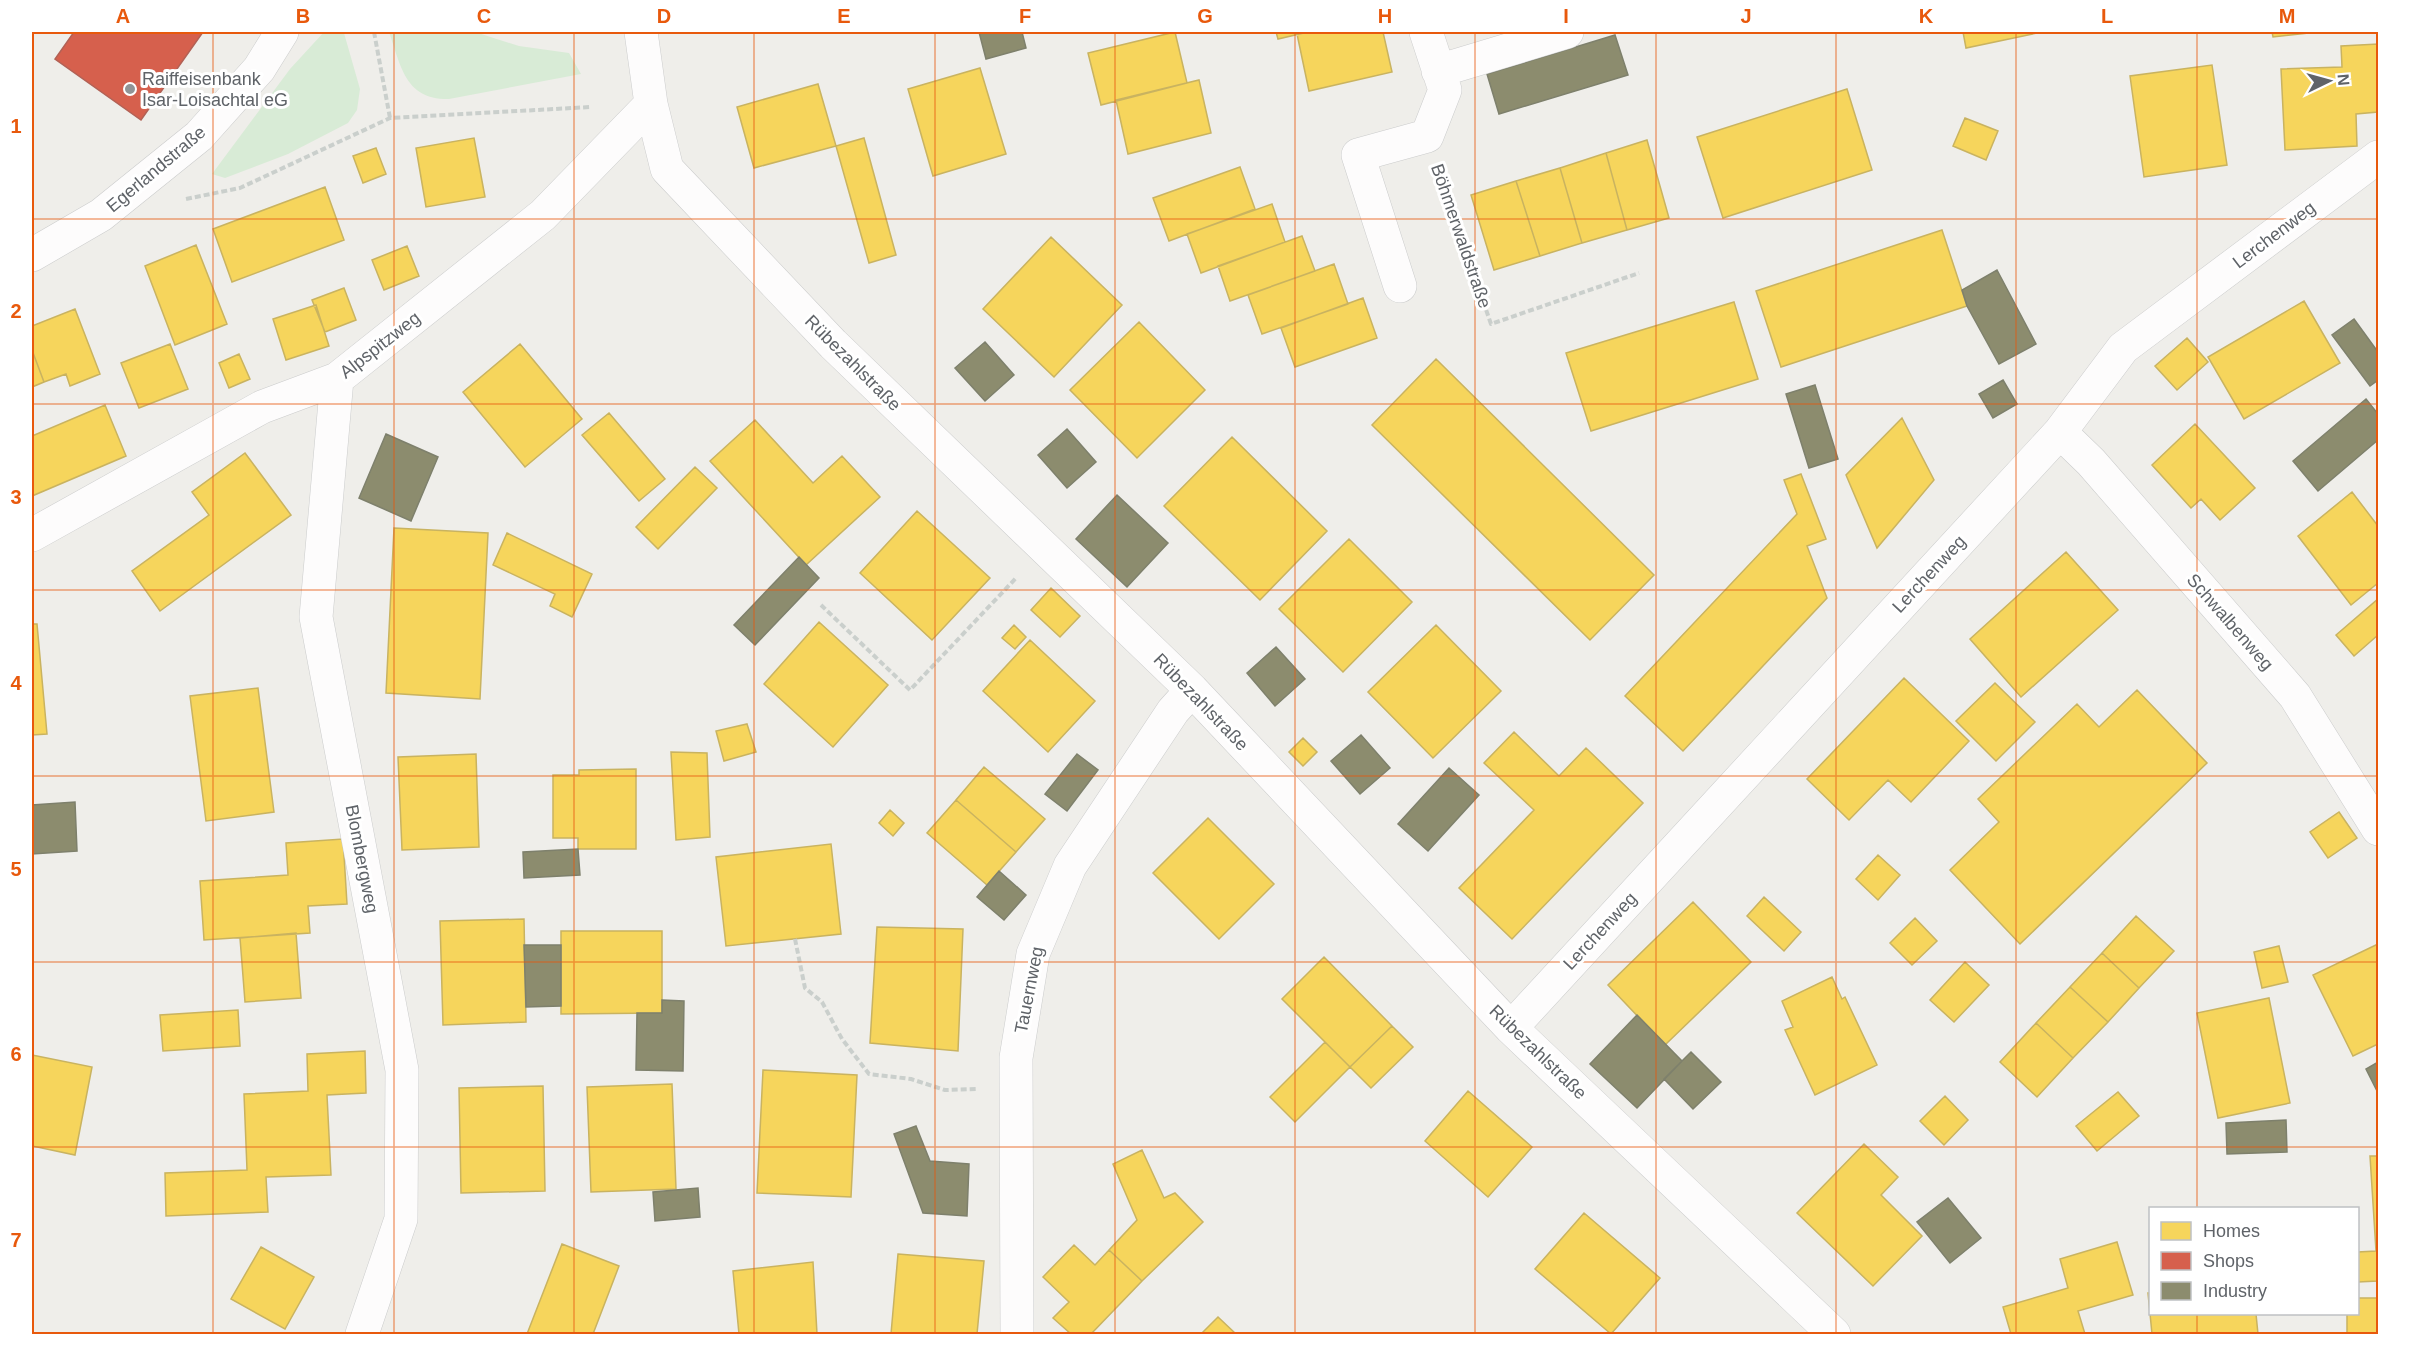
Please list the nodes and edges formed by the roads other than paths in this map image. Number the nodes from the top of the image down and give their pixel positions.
1 (282, 32) edge
2 (641, 32) edge
3 (1426, 32) edge
4 (1567, 32) edge
5 (1438, 71) junction
6 (651, 104) junction
7 (2379, 157) edge
8 (32, 255) edge
9 (1400, 286) dead end
10 (337, 379) junction
11 (2060, 432) junction
12 (32, 535) edge
13 (1192, 690) junction
14 (2379, 829) edge
15 (1511, 1028) junction
16 (362, 1335) edge
17 (1017, 1335) edge
18 (1834, 1335) edge

1 - 8 street, Egerlandstraße
2 - 6 street, Rübezahlstraße
3 - 5 street
4 - 5 street
5 - 9 street
6 - 10 street, Alpspitzweg
6 - 13 street, Rübezahlstraße
7 - 11 street, Lerchenweg
10 - 12 street, Alpspitzweg
10 - 16 street, Blombergweg
11 - 14 street, Schwalbenweg
11 - 15 street, Lerchenweg
13 - 15 street, Rübezahlstraße
13 - 17 street, Tauernweg
15 - 18 street, Rübezahlstraße

